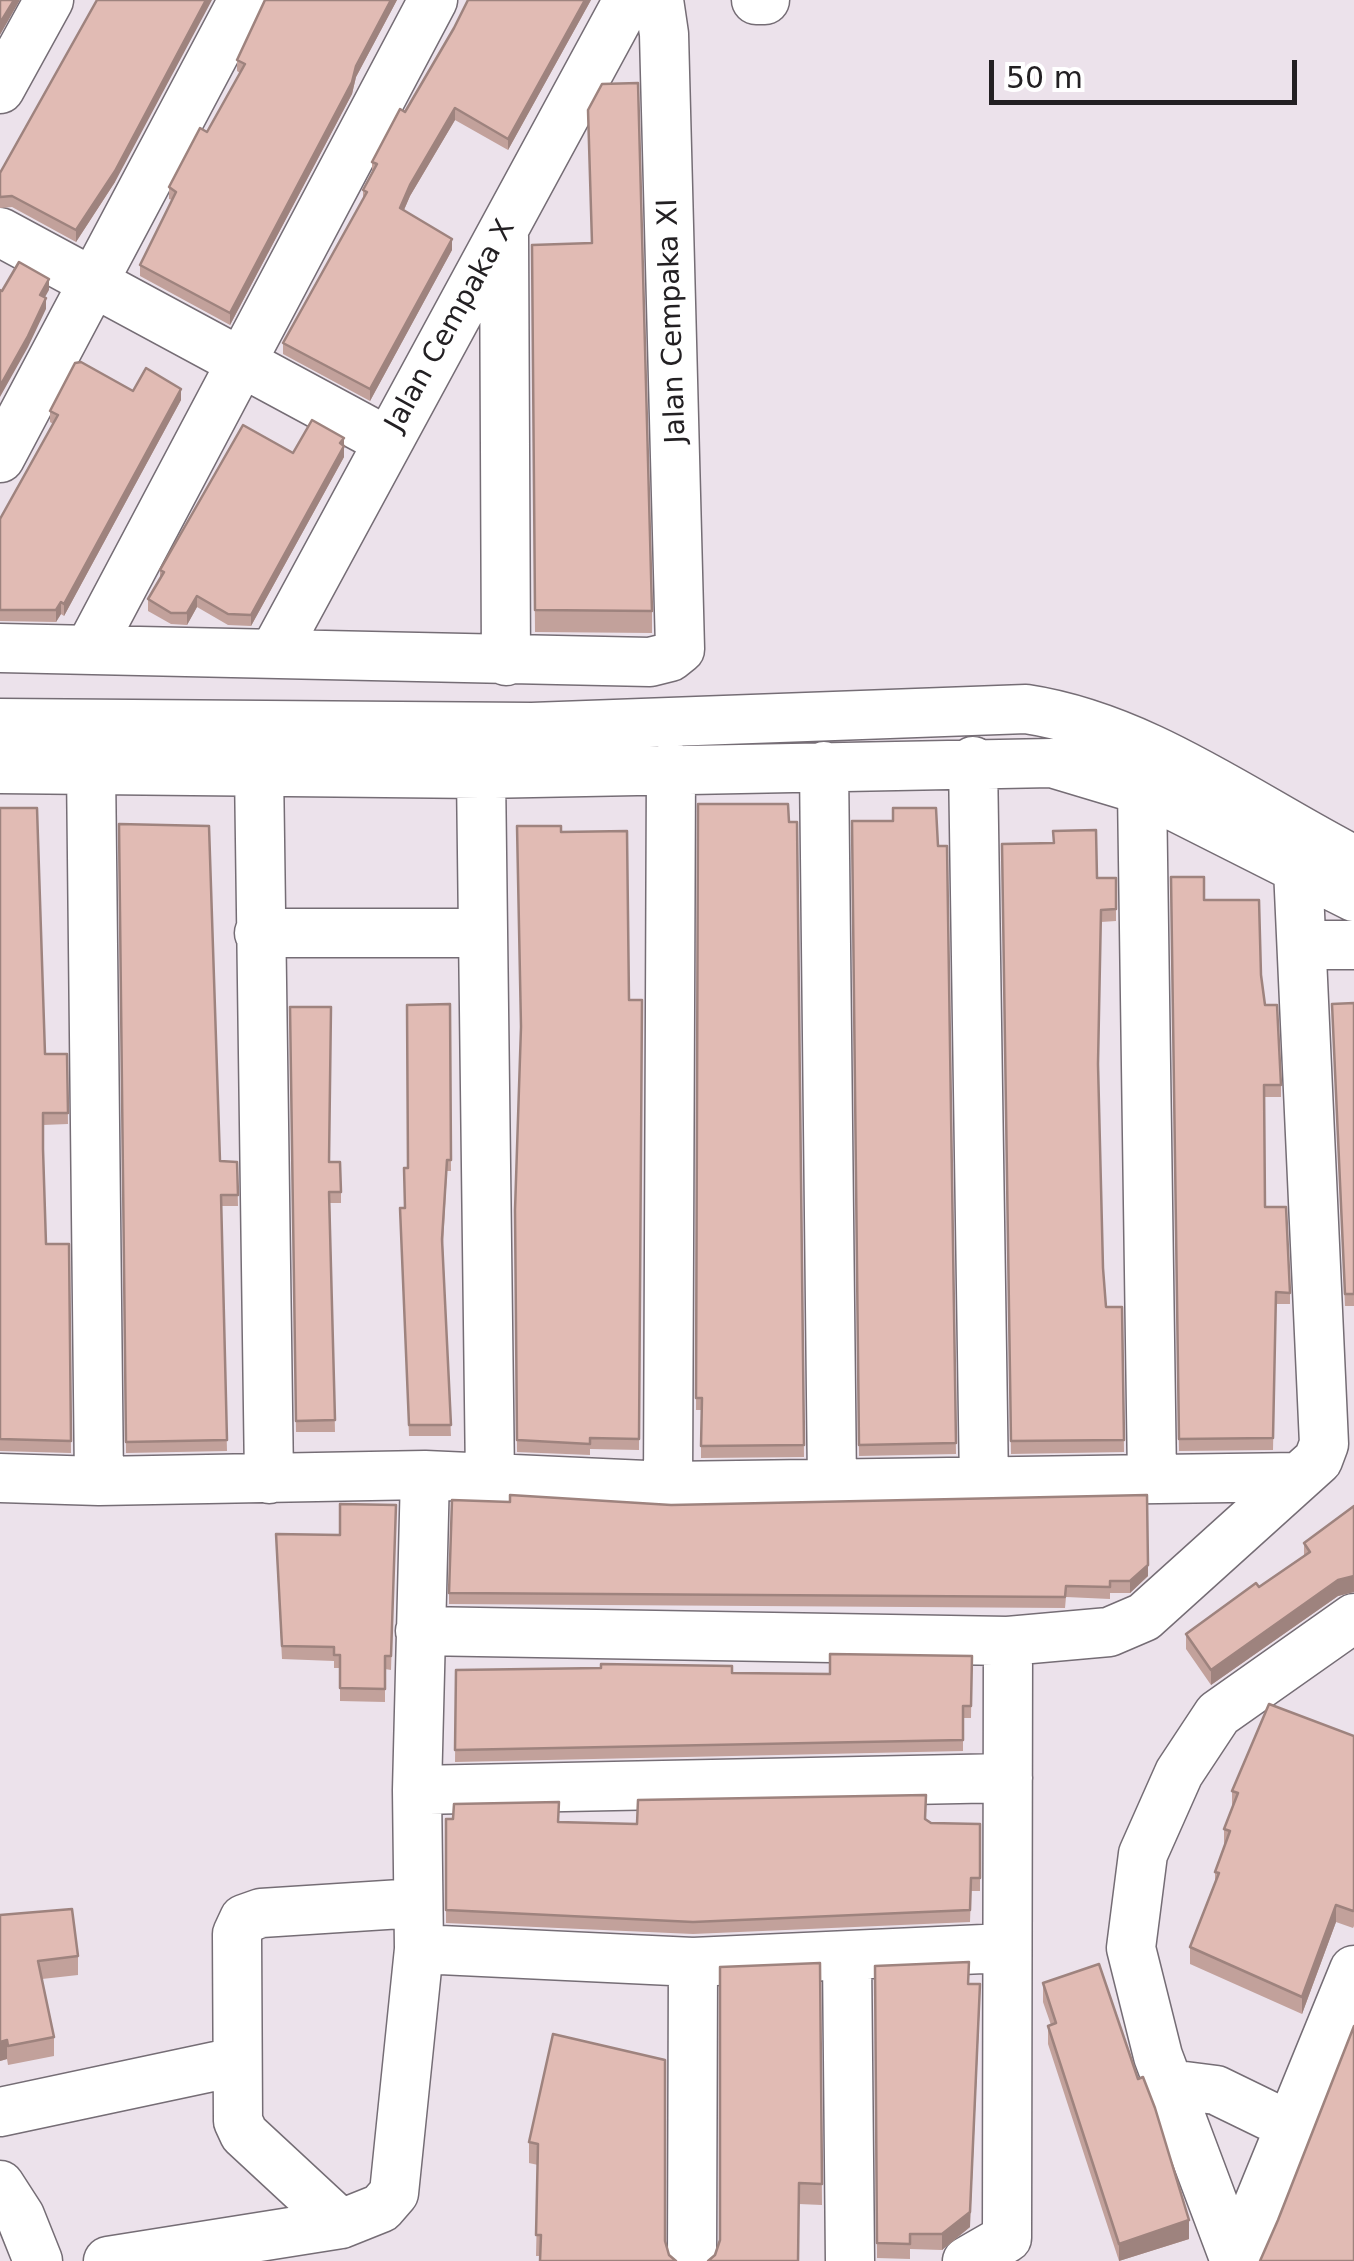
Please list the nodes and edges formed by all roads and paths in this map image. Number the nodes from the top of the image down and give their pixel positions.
1 (48, 0) edge
2 (244, 0) edge
3 (433, 0) edge
4 (628, 0) edge
5 (658, 0) edge
6 (756, 0) edge
7 (765, 0) edge
8 (0, 89) edge
9 (0, 232) edge
10 (504, 232) junction
11 (92, 282) junction
12 (245, 360) junction
13 (387, 440) junction
14 (0, 458) edge
15 (0, 648) edge
16 (89, 650) junction
17 (274, 653) junction
18 (506, 660) junction
19 (1052, 713) junction
20 (0, 723) edge
21 (373, 749) junction
22 (973, 762) junction
23 (1052, 763) junction
24 (824, 766) junction
25 (91, 767) junction
26 (670, 767) junction
27 (259, 768) junction
28 (0, 769) edge
29 (481, 774) junction
30 (1142, 790) junction
31 (1354, 860) edge
32 (1298, 869) junction
33 (1354, 897) edge
34 (259, 933) junction
35 (482, 933) junction
36 (1302, 945) junction
37 (1354, 945) edge
38 (1338, 1343) edge
39 (425, 1475) junction
40 (1299, 1476) junction
41 (0, 1478) edge
42 (269, 1478) junction
43 (1152, 1478) junction
44 (490, 1479) junction
45 (100, 1481) junction
46 (832, 1484) junction
47 (984, 1484) junction
48 (668, 1486) junction
49 (1354, 1618) edge
50 (420, 1631) junction
51 (1008, 1641) junction
52 (1008, 1778) junction
53 (417, 1790) junction
54 (418, 1926) junction
55 (1006, 1948) junction
56 (847, 1956) junction
57 (693, 1962) junction
58 (1354, 1970) edge
59 (236, 2062) junction
60 (1168, 2084) junction
61 (0, 2112) edge
62 (1290, 2126) junction
63 (0, 2185) edge
64 (341, 2224) junction
65 (38, 2261) edge
66 (108, 2261) edge
67 (692, 2261) edge
68 (850, 2261) edge
69 (967, 2261) edge

1 - 8 street
2 - 11 street
3 - 12 street
4 - 10 street, Jalan Cempaka X
5 - 18 street, Jalan Cempaka XI
6 - 7 street
9 - 11 street
10 - 13 street, Jalan Cempaka X
10 - 18 street
11 - 12 street
11 - 14 street
12 - 13 street
12 - 16 street
13 - 17 street, Jalan Cempaka X
15 - 16 street
16 - 17 street
17 - 18 street
19 - 21 street
19 - 23 street
19 - 31 street
20 - 21 street
21 - 27 street
21 - 29 street
22 - 23 street
22 - 24 street
22 - 47 street
23 - 30 street
24 - 26 street
24 - 46 street
25 - 27 street
25 - 28 street
25 - 45 street
26 - 29 street
26 - 48 street
27 - 34 street
29 - 35 street
30 - 32 street
30 - 43 street
32 - 33 street
32 - 36 street
34 - 35 street
34 - 42 street
35 - 44 street
36 - 37 street
36 - 38 street
38 - 40 street
39 - 42 street
39 - 44 street
39 - 50 street
40 - 43 street
40 - 51 street
41 - 45 street
42 - 45 street
43 - 47 street
44 - 48 street
46 - 47 street
46 - 48 street
49 - 60 street
50 - 51 street
50 - 53 street
51 - 52 street
52 - 53 street
52 - 55 street
53 - 54 street
54 - 57 street
54 - 59 street
54 - 64 street
55 - 56 street
55 - 69 street
56 - 57 street
56 - 68 street
57 - 67 street
58 - 62 street
59 - 61 street
59 - 64 street
60 - 62 street
60 - 62 street
63 - 65 street
64 - 66 street

